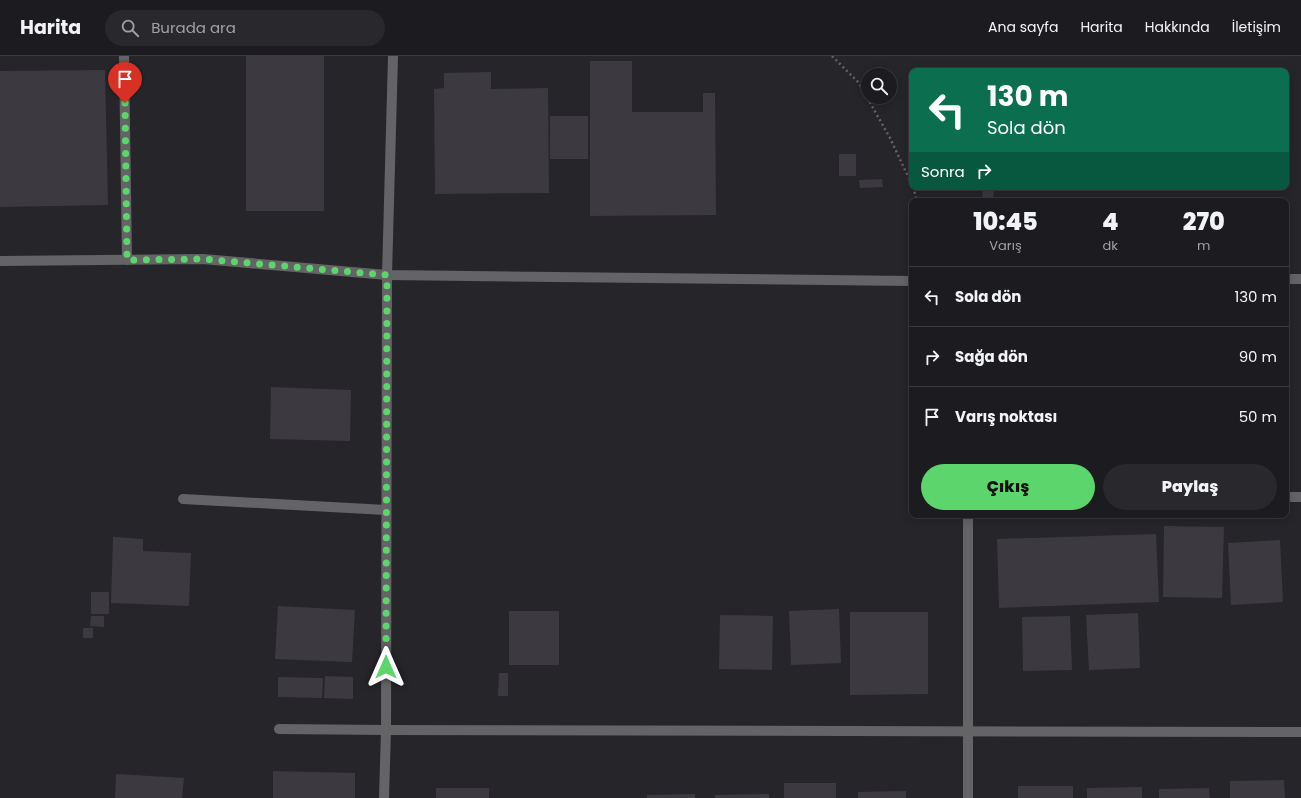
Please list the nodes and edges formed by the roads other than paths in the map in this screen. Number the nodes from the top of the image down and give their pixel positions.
1 (124, 56) edge
2 (393, 56) edge
3 (127, 260) junction
4 (0, 261) edge
5 (387, 275) junction
6 (1301, 279) edge
7 (1289, 280) edge
8 (909, 281) edge
9 (1289, 497) edge
10 (1301, 497) edge
11 (183, 499) dead end
12 (386, 510) junction
13 (968, 518) edge
14 (279, 729) dead end
15 (386, 730) junction
16 (968, 731) junction
17 (1301, 732) edge
18 (384, 798) edge
19 (968, 798) edge

1 - 3 street
2 - 5 street
3 - 4 street
3 - 5 street
5 - 8 street
5 - 12 street
6 - 7 street
9 - 10 street
11 - 12 street
12 - 15 street
13 - 16 street
14 - 15 street
15 - 16 street
15 - 18 street
16 - 17 street
16 - 19 street

